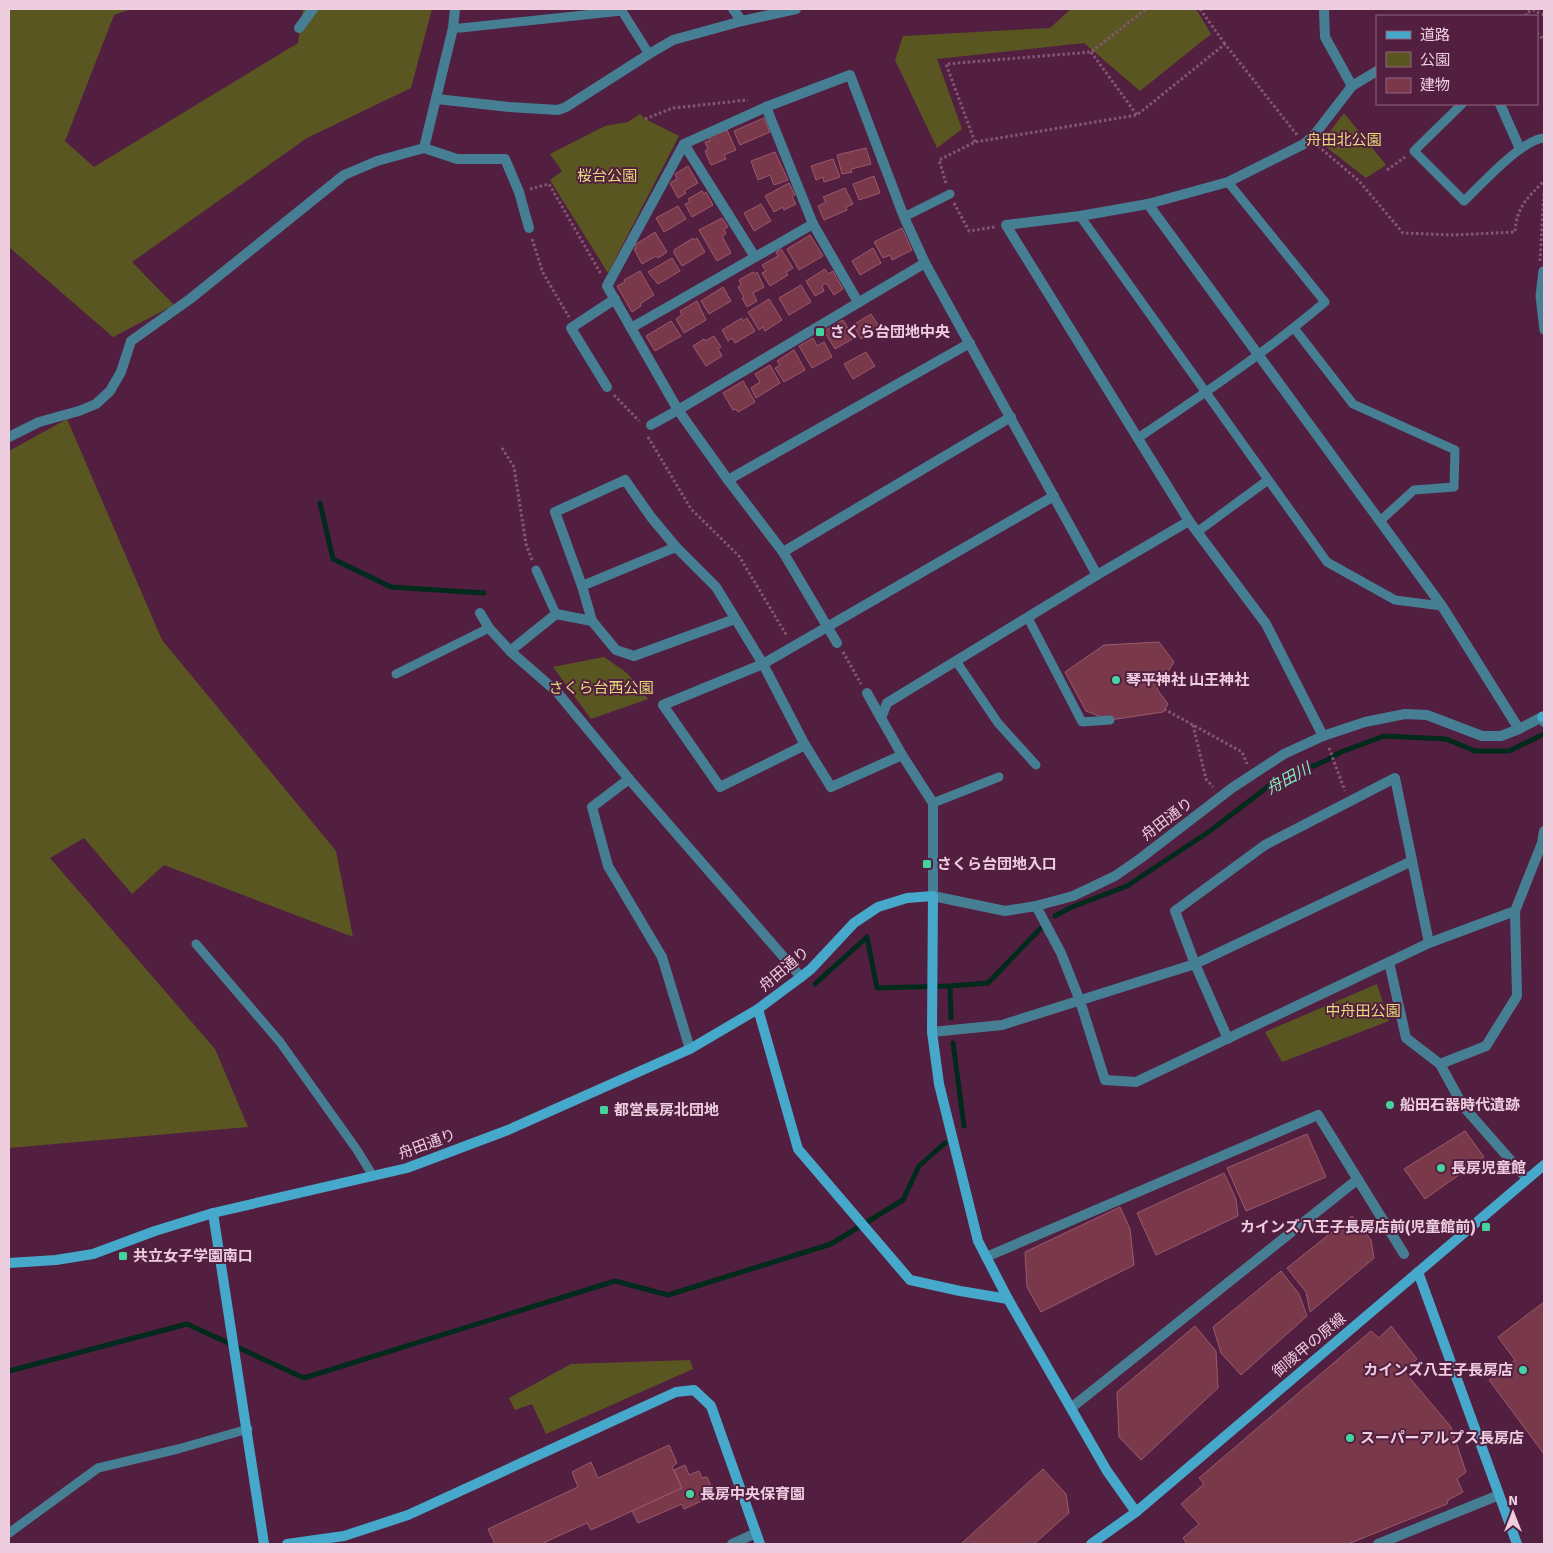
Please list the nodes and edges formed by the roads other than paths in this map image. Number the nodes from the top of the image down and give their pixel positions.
1 (313, 9) edge
2 (455, 9) edge
3 (733, 9) edge
4 (796, 9) edge
5 (1324, 9) edge
6 (742, 20) junction
7 (299, 28) dead end
8 (453, 28) junction
9 (649, 54) junction
10 (1376, 71) edge
11 (1352, 86) junction
12 (436, 99) junction
13 (1461, 105) edge
14 (1500, 105) edge
15 (766, 107) junction
16 (1544, 138) edge
17 (684, 144) junction
18 (424, 148) junction
19 (1520, 149) junction
20 (1228, 182) junction
21 (950, 194) road end
22 (1148, 204) junction
23 (1080, 216) junction
24 (904, 217) junction
25 (813, 224) junction
26 (529, 228) road end
27 (755, 257) junction
28 (925, 263) junction
29 (1543, 271) road end
30 (615, 299) junction
31 (858, 302) junction
32 (631, 328) junction
33 (1294, 328) junction
34 (1544, 330) edge
35 (970, 343) junction
36 (1258, 355) junction
37 (607, 387) road end
38 (1205, 392) junction
39 (678, 410) junction
40 (1011, 418) junction
41 (647, 426) road end
42 (9, 437) edge
43 (1138, 438) junction
44 (728, 480) junction
45 (1268, 480) junction
46 (1054, 496) junction
47 (1189, 521) junction
48 (1380, 521) junction
49 (1197, 532) junction
50 (676, 548) junction
51 (783, 552) junction
52 (536, 570) road end
53 (1097, 575) junction
54 (582, 586) junction
55 (1442, 606) junction
56 (480, 613) dead end
57 (556, 614) junction
58 (1028, 618) junction
59 (735, 619) junction
60 (592, 621) junction
61 (827, 626) junction
62 (489, 628) junction
63 (837, 643) road end
64 (510, 651) junction
65 (956, 661) junction
66 (763, 664) junction
67 (396, 674) dead end
68 (867, 694) road end
69 (881, 718) junction
70 (1544, 719) edge
71 (1110, 720) dead end
72 (1519, 729) junction
73 (1323, 736) junction
74 (805, 745) junction
75 (902, 755) junction
76 (1036, 764) dead end
77 (999, 777) dead end
78 (629, 779) junction
79 (933, 802) junction
80 (1544, 831) edge
81 (1412, 861) junction
82 (933, 896) junction
83 (1036, 906) junction
84 (1515, 911) junction
85 (1429, 943) junction
86 (196, 944) dead end
87 (1389, 962) junction
88 (1195, 964) junction
89 (801, 977) junction
90 (1080, 1001) junction
91 (758, 1009) junction
92 (932, 1032) junction
93 (1228, 1039) junction
94 (690, 1049) junction
95 (1440, 1064) junction
96 (1544, 1165) edge
97 (373, 1176) junction
98 (1358, 1179) junction
99 (1527, 1179) junction
100 (213, 1213) junction
101 (1404, 1254) dead end
102 (986, 1257) junction
103 (9, 1263) edge
104 (1418, 1272) junction
105 (1008, 1299) junction
106 (1070, 1408) junction
107 (248, 1429) junction
108 (1499, 1495) junction
109 (1136, 1512) junction
110 (9, 1533) edge
111 (756, 1533) junction
112 (264, 1544) edge
113 (287, 1544) edge
114 (732, 1544) edge
115 (760, 1544) edge
116 (1091, 1544) edge
117 (1378, 1544) edge
118 (1517, 1544) edge

1 - 7 street
2 - 8 street
3 - 6 street
4 - 6 street
5 - 11 street
6 - 9 street
8 - 9 lane
8 - 12 street
9 - 12 street
10 - 11 street
11 - 20 street
12 - 18 street
13 - 19 lane
14 - 19 street
15 - 17 street
15 - 24 street
15 - 25 street
16 - 19 lane
17 - 27 street
17 - 30 street
18 - 26 street
18 - 42 street
20 - 22 street
20 - 33 lane
21 - 24 lane
22 - 23 street
22 - 36 street
23 - 38 lane
23 - 43 street
24 - 28 street
25 - 27 street
25 - 31 street
27 - 32 street
28 - 31 street
28 - 35 street
29 - 34 lane
30 - 32 street
30 - 37 street
31 - 39 street
32 - 39 street
33 - 36 lane
33 - 48 lane
35 - 40 street
35 - 44 street
36 - 38 lane
36 - 48 street
38 - 43 lane
38 - 45 lane
39 - 41 street
39 - 44 street
40 - 46 street
40 - 51 street
43 - 47 street
44 - 51 street
45 - 49 lane
45 - 55 lane
46 - 53 street
46 - 61 street
47 - 49 street
47 - 53 street
48 - 55 street
49 - 73 street
50 - 54 street
50 - 54 street
50 - 59 street
51 - 61 street
52 - 57 lane
53 - 58 street
54 - 60 street
55 - 72 street
56 - 62 street
57 - 60 street
57 - 64 street
58 - 65 street
58 - 71 lane
59 - 60 street
59 - 66 street
61 - 63 street
61 - 66 street
62 - 64 street
62 - 67 lane
64 - 78 street
65 - 69 street
65 - 76 lane
66 - 74 street
66 - 74 street
68 - 69 street
69 - 75 street
70 - 72 street, 舟田通り
72 - 73 street, 舟田通り
73 - 83 street, 舟田通り
74 - 75 street
75 - 79 street
77 - 79 lane
78 - 89 street
78 - 94 street
79 - 82 street
80 - 84 street
81 - 85 street
81 - 88 street
81 - 88 street
82 - 83 street, 舟田通り
82 - 89 street, 舟田通り
82 - 92 street
83 - 90 street
84 - 85 street
84 - 95 street
85 - 87 street
86 - 97 lane
87 - 93 street
87 - 95 street
88 - 90 street
88 - 93 street
89 - 91 street, 舟田通り
90 - 92 street
90 - 93 street
91 - 94 street, 舟田通り
91 - 105 street
92 - 102 street
94 - 97 street, 舟田通り
95 - 99 street
96 - 99 street, 御陵甲の原線
97 - 100 street, 舟田通り
98 - 101 street
98 - 102 street
98 - 106 street
99 - 104 street, 御陵甲の原線
100 - 103 street, 舟田通り
100 - 107 street
102 - 105 street
104 - 108 street
104 - 109 street, 御陵甲の原線
105 - 106 street
106 - 109 street
107 - 110 lane
107 - 112 street
108 - 117 street
108 - 118 street
109 - 116 street, 御陵甲の原線
111 - 113 street
111 - 114 street
111 - 115 street

